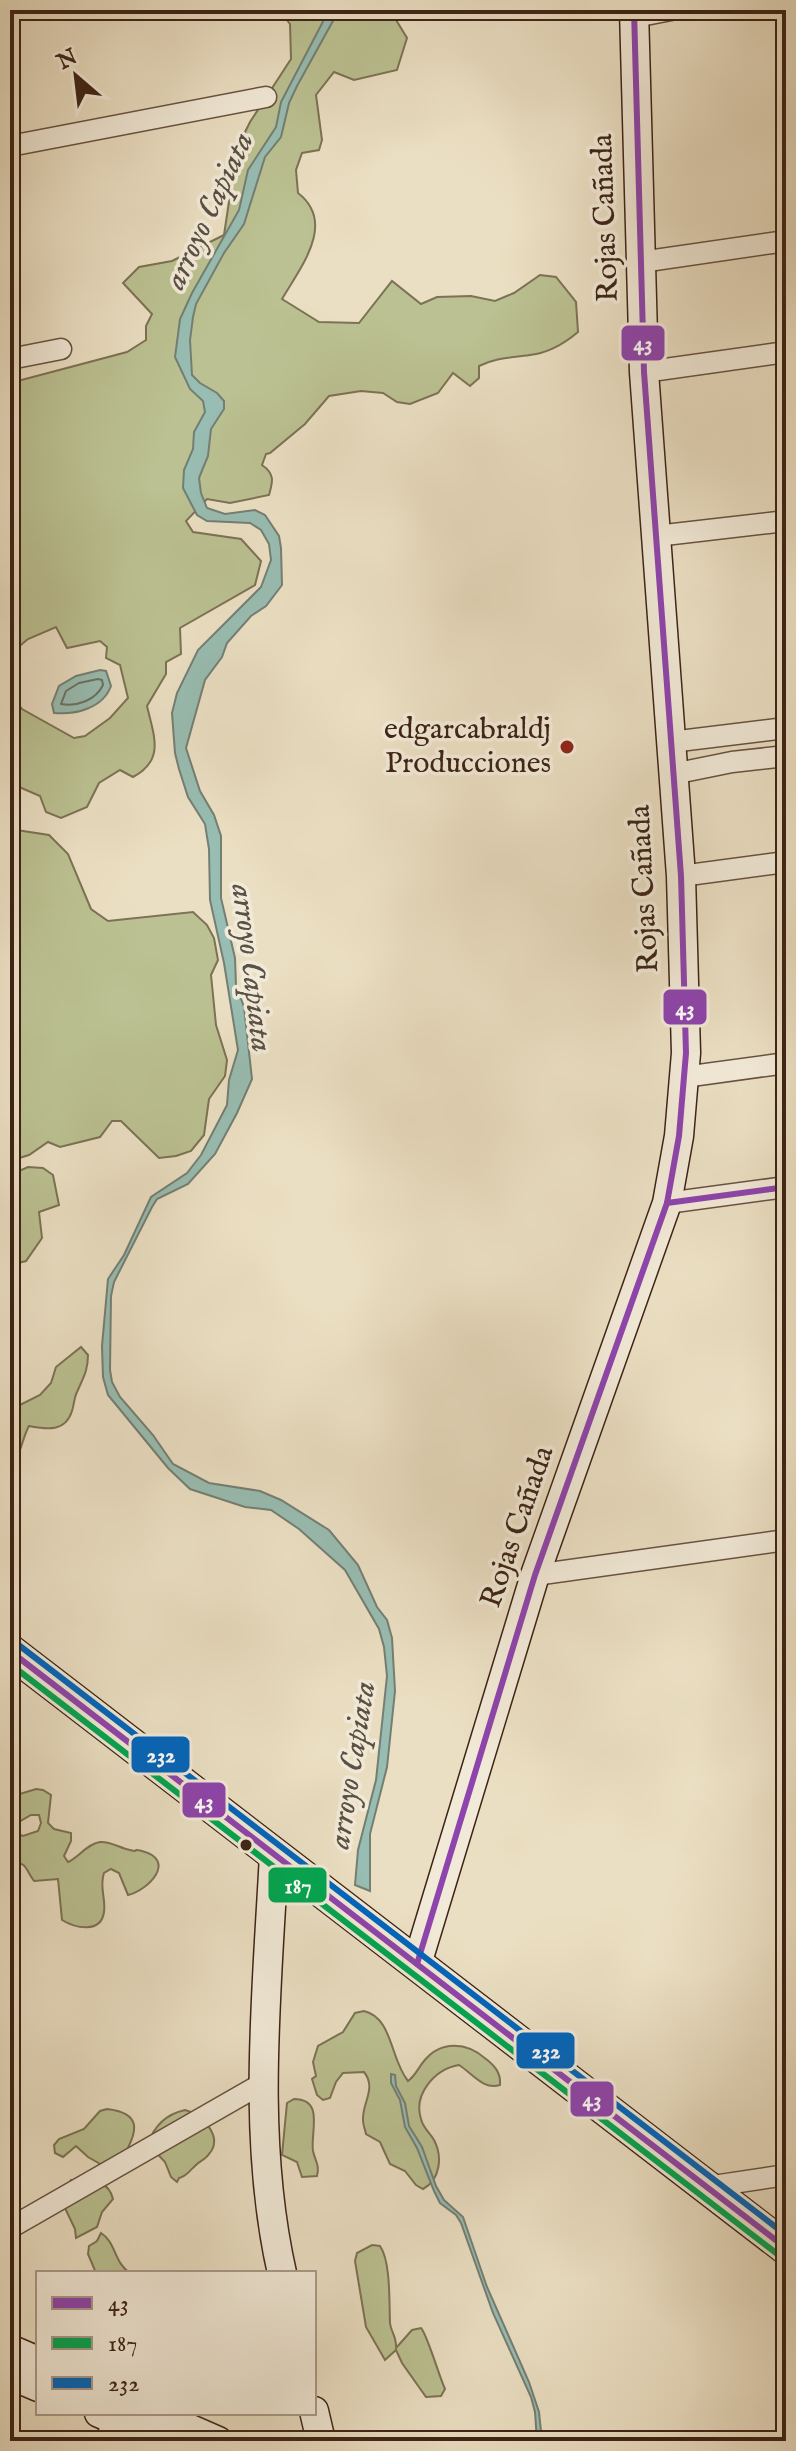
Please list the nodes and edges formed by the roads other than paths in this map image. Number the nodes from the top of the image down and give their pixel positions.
1 (671, 10) edge
2 (634, 13) edge
3 (266, 97) dead end
4 (10, 146) edge
5 (786, 241) edge
6 (641, 262) junction
7 (61, 349) dead end
8 (786, 352) edge
9 (10, 359) edge
10 (644, 372) junction
11 (786, 521) edge
12 (656, 536) junction
13 (786, 728) edge
14 (671, 742) junction
15 (786, 756) edge
16 (673, 774) junction
17 (786, 862) edge
18 (681, 876) junction
19 (786, 1063) edge
20 (684, 1077) junction
21 (786, 1187) edge
22 (667, 1203) junction
23 (786, 1540) edge
24 (535, 1575) junction
25 (10, 1651) edge
26 (274, 1854) junction
27 (417, 1964) junction
28 (263, 2083) junction
29 (786, 2175) edge
30 (706, 2187) junction
31 (10, 2228) edge
32 (784, 2247) edge
33 (282, 2271) edge
34 (10, 2349) edge
35 (36, 2360) edge
36 (10, 2375) edge
37 (36, 2386) edge
38 (159, 2415) edge
39 (315, 2415) edge
40 (108, 2422) edge
41 (164, 2441) edge
42 (218, 2441) edge
43 (321, 2441) edge

1 - 2 street
2 - 6 main road, Rojas Cañada
3 - 4 street
5 - 6 street
6 - 10 main road, Rojas Cañada
7 - 9 street
8 - 10 street
10 - 12 main road, Rojas Cañada
11 - 12 street
12 - 14 main road, Rojas Cañada
13 - 14 street
14 - 16 main road, Rojas Cañada
15 - 16 street
16 - 18 main road, Rojas Cañada
17 - 18 street
18 - 20 main road, Rojas Cañada
19 - 20 street
20 - 22 main road, Rojas Cañada
21 - 22 street
22 - 24 main road, Rojas Cañada
23 - 24 street
24 - 27 main road, Rojas Cañada
25 - 26 main road
26 - 27 main road
26 - 28 main road
27 - 30 main road
28 - 31 street
28 - 33 main road
29 - 30 street
30 - 32 main road
34 - 35 main road
36 - 37 main road
38 - 42 main road
39 - 43 main road
40 - 41 main road

